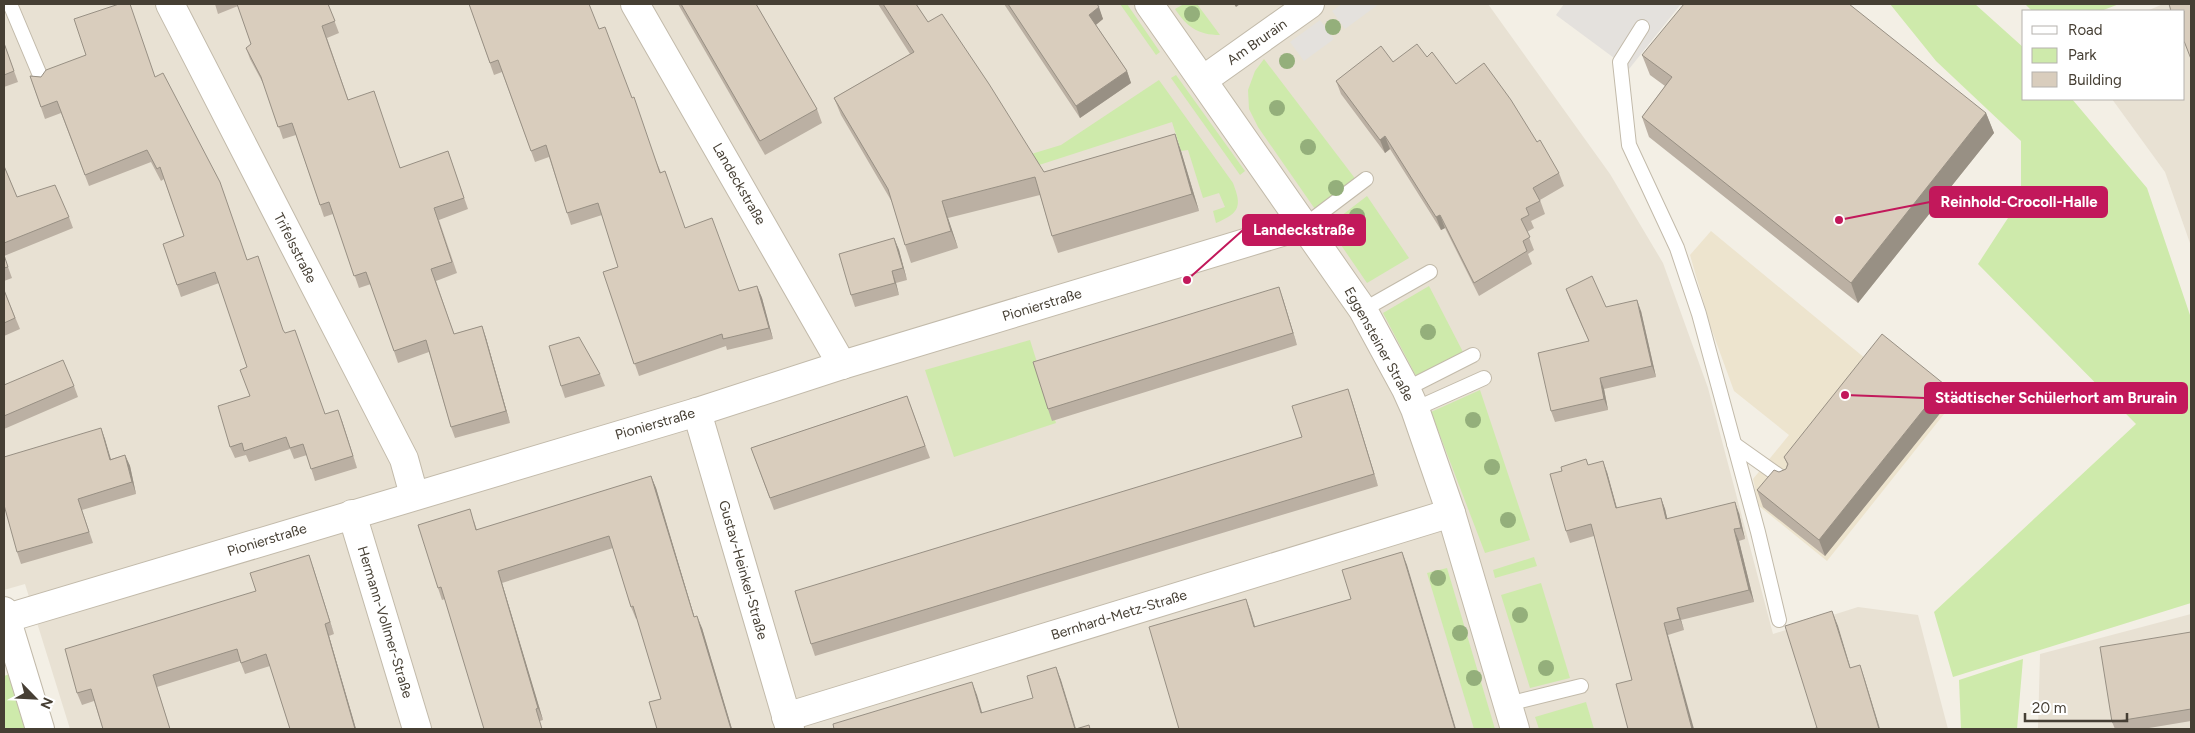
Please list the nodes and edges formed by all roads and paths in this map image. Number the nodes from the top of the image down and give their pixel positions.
1 (10, 4) edge
2 (170, 4) edge
3 (635, 4) edge
4 (1149, 4) edge
5 (1310, 4) edge
6 (1642, 27) dead end
7 (42, 80) edge
8 (1203, 80) junction
9 (1366, 179) dead end
10 (1304, 225) junction
11 (1430, 272) dead end
12 (1363, 310) junction
13 (1474, 355) dead end
14 (842, 365) junction
15 (1484, 378) dead end
16 (1410, 399) junction
17 (697, 412) junction
18 (1734, 444) junction
19 (1785, 480) edge
20 (414, 495) junction
21 (1451, 513) junction
22 (352, 514) junction
23 (5, 616) edge
24 (1779, 620) dead end
25 (1582, 686) dead end
26 (1511, 717) edge
27 (788, 723) edge
28 (40, 729) edge
29 (417, 729) edge

1 - 7 lane
2 - 20 street, Trifelsstraße
3 - 14 street, Landeckstraße
4 - 8 street, Eggensteiner Straße
5 - 8 street, Am Brurain
6 - 18 lane
8 - 10 street, Eggensteiner Straße
9 - 10 lane
10 - 12 street, Eggensteiner Straße
10 - 14 street, Pionierstraße
11 - 12 lane
12 - 16 street, Eggensteiner Straße
13 - 16 lane
14 - 17 street, Pionierstraße
15 - 16 lane
16 - 21 street, Eggensteiner Straße
17 - 20 street, Pionierstraße
17 - 27 street, Gustav-Heinkel-Straße
18 - 19 lane
18 - 24 lane
20 - 22 street, Pionierstraße
21 - 26 street, Eggensteiner Straße
21 - 27 street, Bernhard-Metz-Straße
22 - 23 street, Pionierstraße
22 - 29 street, Hermann-Vollmer-Straße
23 - 28 street
25 - 26 lane

